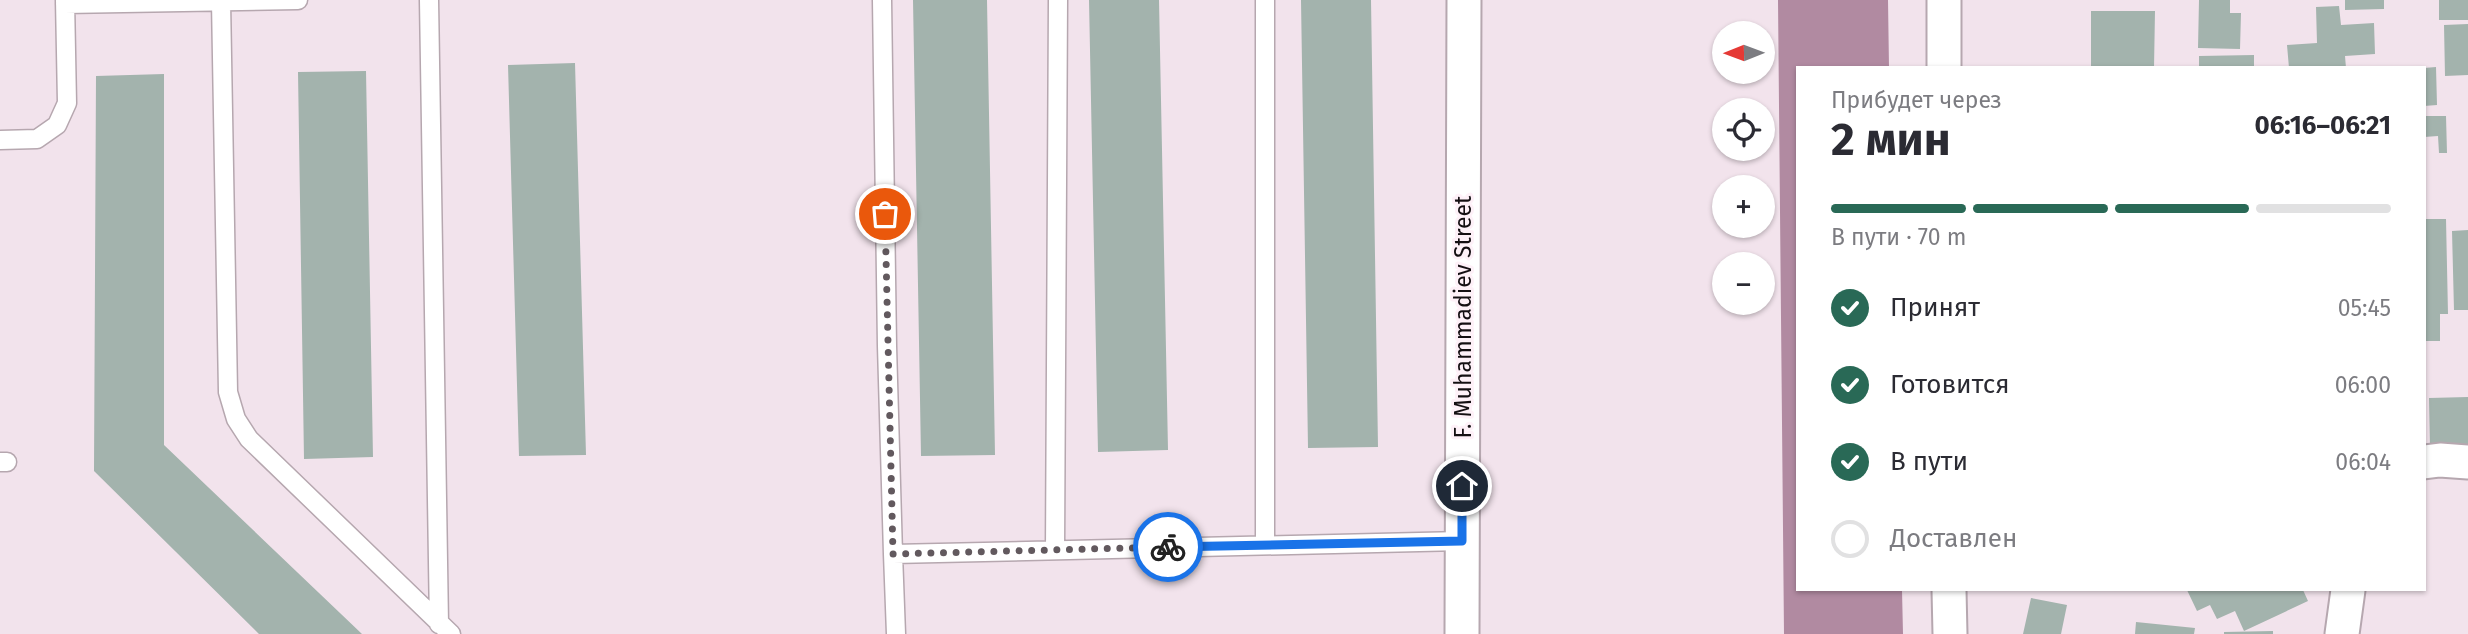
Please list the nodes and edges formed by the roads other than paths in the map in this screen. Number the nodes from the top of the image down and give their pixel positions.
1 (298, 0) edge
2 (429, 0) edge
3 (882, 0) edge
4 (1058, 0) edge
5 (1265, 0) edge
6 (1464, 0) edge
7 (1944, 0) edge
8 (221, 1) edge
9 (65, 2) edge
10 (1944, 66) edge
11 (0, 140) edge
12 (2426, 462) edge
13 (2468, 462) edge
14 (1462, 541) junction
15 (1265, 545) junction
16 (1055, 550) junction
17 (893, 554) junction
18 (1949, 591) edge
19 (2348, 591) edge
20 (445, 629) edge
21 (896, 634) edge
22 (1462, 634) edge
23 (1950, 634) edge
24 (2342, 634) edge

1 - 8 lane
2 - 20 lane
3 - 17 lane
4 - 16 lane
5 - 15 lane
6 - 14 street, F. Muhammadiev Street
7 - 10 street
8 - 9 lane
8 - 20 lane
9 - 11 lane
12 - 13 street
14 - 15 lane
14 - 22 street, F. Muhammadiev Street
15 - 16 lane
16 - 17 lane
17 - 21 lane
18 - 23 street
19 - 24 street

